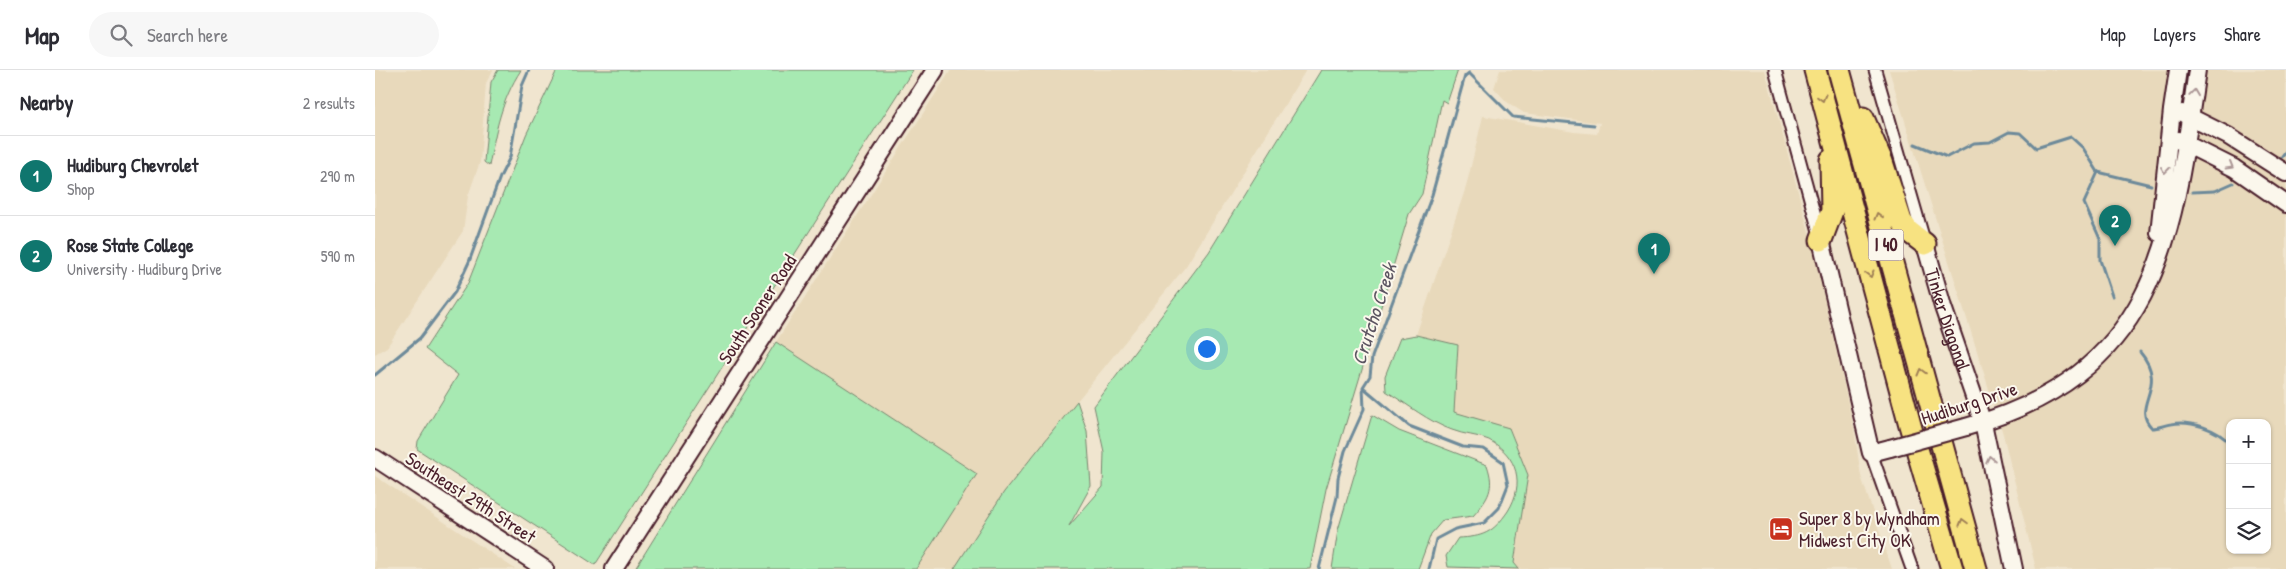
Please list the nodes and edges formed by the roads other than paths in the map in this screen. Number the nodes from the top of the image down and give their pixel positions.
1 (935, 70) edge
2 (1775, 70) edge
3 (1815, 70) edge
4 (1840, 70) edge
5 (1875, 70) edge
6 (2178, 70) edge
7 (2197, 70) edge
8 (2172, 110) junction
9 (2191, 116) junction
10 (1830, 125) junction
11 (2169, 136) junction
12 (2187, 144) junction
13 (2286, 173) edge
14 (2286, 204) edge
15 (1821, 240) junction
16 (1925, 244) junction
17 (2158, 258) junction
18 (1976, 401) junction
19 (2026, 406) junction
20 (1983, 423) junction
21 (1871, 453) junction
22 (375, 458) edge
23 (545, 569) edge
24 (614, 569) edge
25 (1913, 569) edge
26 (1952, 569) edge
27 (1977, 569) edge
28 (2014, 569) edge

1 - 24 street, South Sooner Road
2 - 15 street
3 -> 10 highway, I 40
4 - 16 highway
27 -> 4 highway, Tinker Diagonal / I 40
5 - 16 street, Tinker Diagonal
6 - 8 street, Hudiburg Drive
9 -> 7 street, Hudiburg Drive
8 - 9 street
8 - 11 street, Hudiburg Drive
9 - 12 street, Hudiburg Drive
9 - 13 street
10 - 15 highway
10 -> 26 highway, I 40
11 - 12 street
11 -> 17 street, Hudiburg Drive
12 -> 14 street
12 - 17 street, Hudiburg Drive
15 - 21 street
16 - 18 street, Tinker Diagonal
17 - 19 street, Hudiburg Drive
18 - 19 street
18 - 20 street, Tinker Diagonal
19 - 20 street, Hudiburg Drive
20 - 21 street, Hudiburg Drive, bridge
28 -> 20 street, Tinker Diagonal
21 - 25 street
22 - 23 street, Southeast 29th Street

